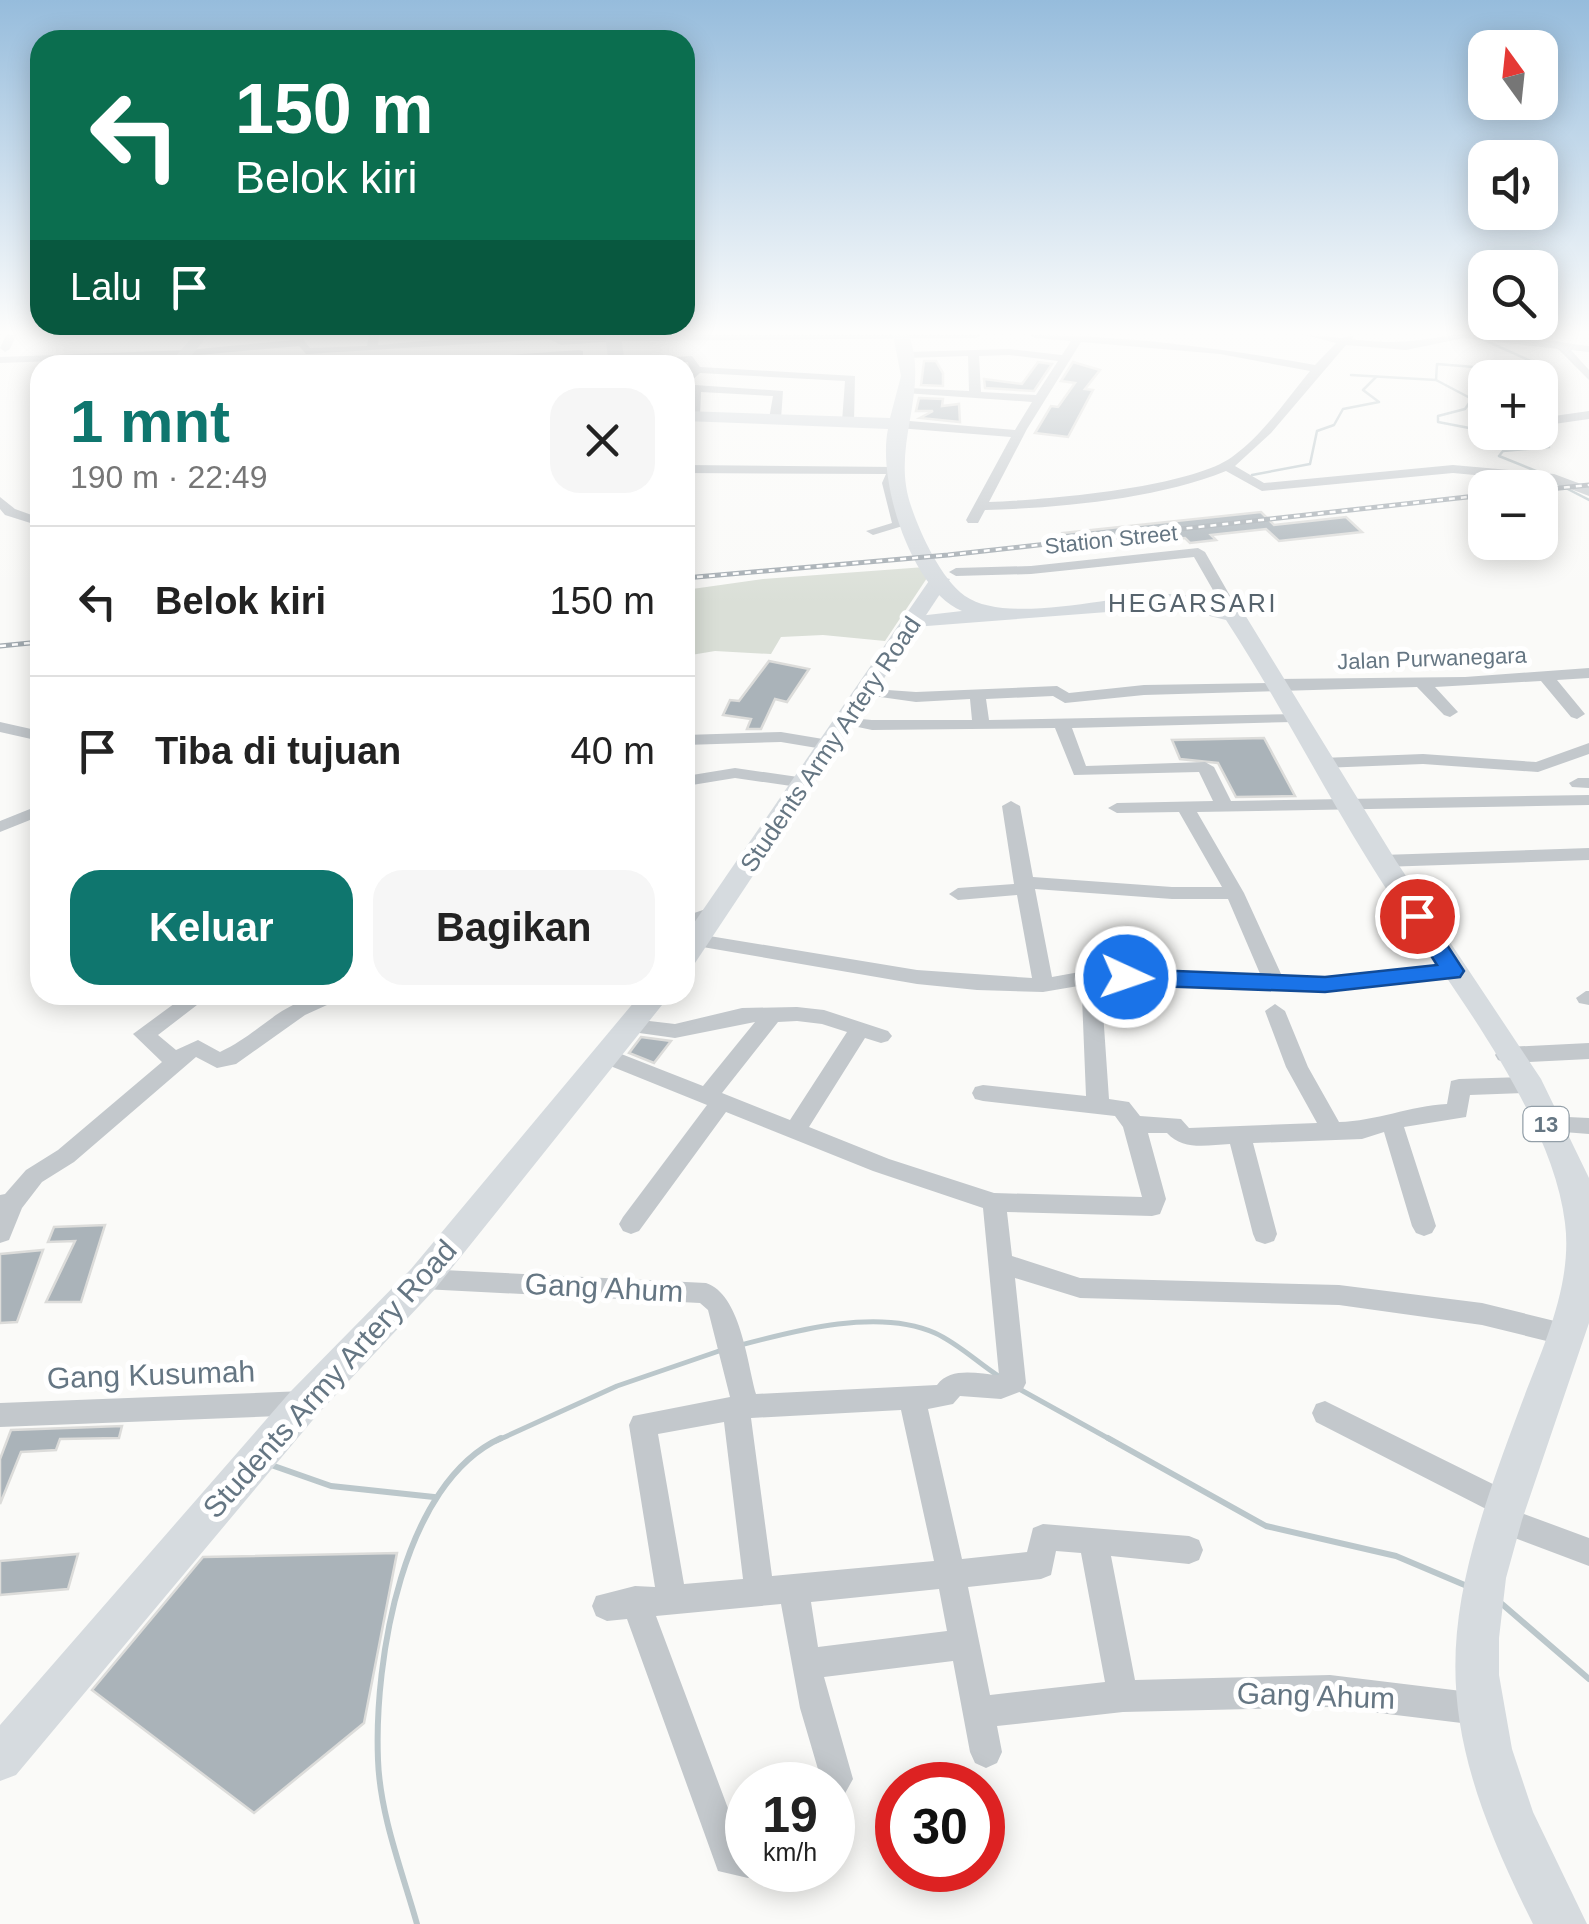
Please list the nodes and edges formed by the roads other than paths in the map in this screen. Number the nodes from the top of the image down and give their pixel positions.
1 (898, 424) edge
2 (908, 425) edge
3 (1025, 425) edge
4 (1270, 425) edge
5 (1020, 434) junction
6 (1227, 466) junction
7 (695, 469) edge
8 (892, 471) junction
9 (1589, 492) edge
10 (0, 501) edge
11 (981, 506) junction
12 (30, 519) edge
13 (973, 520) dead end
14 (874, 532) dead end
15 (943, 572) junction
16 (1218, 588) junction
17 (1195, 602) junction
18 (1016, 613) junction
19 (1234, 615) junction
20 (910, 623) junction
21 (1589, 673) edge
22 (1545, 676) junction
23 (1422, 682) junction
24 (865, 691) junction
25 (978, 694) junction
26 (1282, 697) junction
27 (1450, 712) dead end
28 (846, 720) junction
29 (1062, 724) junction
30 (981, 725) junction
31 (0, 726) edge
32 (1589, 732) edge
33 (30, 734) edge
34 (695, 740) edge
35 (830, 745) junction
36 (1589, 748) edge
37 (1322, 763) junction
38 (695, 780) edge
39 (805, 783) junction
40 (1589, 800) edge
41 (1346, 802) junction
42 (1012, 806) dead end
43 (1118, 808) dead end
44 (1225, 808) junction
45 (1186, 809) junction
46 (30, 814) edge
47 (0, 827) edge
48 (1589, 853) edge
49 (1382, 862) junction
50 (1022, 886) junction
51 (1235, 893) junction
52 (958, 894) dead end
53 (695, 936) edge
54 (695, 945) edge
55 (1452, 971) junction
56 (1275, 984) junction
57 (1043, 985) junction
58 (1092, 998) dead end
59 (186, 1005) edge
60 (309, 1005) edge
61 (648, 1005) edge
62 (1275, 1010) dead end
63 (772, 1014) junction
64 (632, 1026) junction
65 (1589, 1051) edge
66 (1506, 1055) junction
67 (606, 1056) junction
68 (176, 1062) junction
69 (1524, 1085) junction
70 (983, 1093) dead end
71 (714, 1099) junction
72 (1098, 1106) junction
73 (1134, 1124) junction
74 (1392, 1124) junction
75 (1546, 1124) junction
76 (1589, 1126) edge
77 (1332, 1130) junction
78 (794, 1131) junction
79 (1240, 1137) junction
80 (994, 1202) junction
81 (6, 1203) edge
82 (632, 1224) dead end
83 (1424, 1226) dead end
84 (0, 1233) edge
85 (1265, 1234) dead end
86 (1001, 1263) junction
87 (423, 1279) junction
88 (1578, 1316) edge
89 (912, 1398) junction
90 (304, 1402) junction
91 (741, 1407) junction
92 (0, 1414) edge
93 (1325, 1414) dead end
94 (1503, 1511) junction
95 (1094, 1543) junction
96 (1189, 1550) dead end
97 (1589, 1552) edge
98 (948, 1559) junction
99 (794, 1588) junction
100 (758, 1591) junction
101 (670, 1597) junction
102 (966, 1644) junction
103 (805, 1664) junction
104 (1123, 1696) junction
105 (1478, 1709) junction
106 (980, 1712) junction
107 (986, 1752) dead end
108 (0, 1758) edge
109 (830, 1762) edge
110 (725, 1847) edge
111 (1561, 1924) edge

1 - 8 highway
2 - 5 street
3 - 5 street
4 - 6 street
5 - 11 street
6 - 9 street
6 - 11 street
7 - 8 street
8 - 14 street
8 - 15 highway
10 - 12 street
11 - 13 street
15 - 16 street, Station Street
15 - 18 highway
15 - 20 main road, Students Army Artery Road
16 - 17 street
16 - 19 street, Station Street
17 - 18 highway
17 - 19 highway
18 - 20 highway
19 - 26 highway, 13
20 - 24 main road, Students Army Artery Road
21 - 22 street, Jalan Purwanegara
22 - 23 street, Jalan Purwanegara
22 - 32 street
23 - 26 street, Jalan Purwanegara
23 - 27 street
24 - 25 street
24 - 28 main road, Students Army Artery Road
25 - 26 street
25 - 30 street
26 - 29 street
26 - 37 highway, 13
28 - 30 street
28 - 35 main road, Students Army Artery Road
29 - 30 street
29 - 44 street
31 - 33 street
34 - 35 street
35 - 39 main road, Students Army Artery Road
36 - 37 street
37 - 41 highway, 13
38 - 39 street
39 - 53 main road, Students Army Artery Road
40 - 41 street
41 - 44 street
41 - 49 highway, 13
42 - 50 street
43 - 45 street
44 - 45 street
45 - 51 street
46 - 47 street
48 - 49 street
49 - 55 highway, 13
50 - 51 street
50 - 52 street
50 - 57 street
51 - 56 street
54 - 57 street
55 - 56 street
55 - 66 highway, 13
56 - 57 street
58 - 72 street
59 - 68 street
60 - 68 street
61 - 64 main road, Students Army Artery Road
62 - 77 street
63 - 64 street
63 - 71 street
63 - 78 street
64 - 67 main road, Students Army Artery Road
65 - 66 street
66 - 69 highway, 13
67 - 71 street
67 - 87 main road, Students Army Artery Road
68 - 81 street
69 - 74 street
69 - 75 highway, 13
70 - 72 street
71 - 78 street
71 - 82 street
72 - 73 street
73 - 79 street
73 - 80 street
74 - 77 street
74 - 83 street
75 - 76 street
75 - 88 highway, 13
77 - 79 street
78 - 80 street
79 - 85 street
80 - 86 street
81 - 84 street
86 - 88 street
86 - 89 street
87 - 90 main road, Students Army Artery Road
87 - 91 street, Gang Ahum
88 - 94 highway, 13
89 - 91 street
89 - 98 street
90 - 92 street, Gang Kusumah
90 - 108 main road, Students Army Artery Road
91 - 100 street, Gang Ahum
91 - 101 street
93 - 94 street
94 - 97 street
94 - 105 highway, 13
95 - 96 street
95 - 98 street
95 - 104 street
98 - 99 street
98 - 102 street
99 - 100 street
99 - 103 street
100 - 101 street
101 - 110 street
102 - 103 street
102 - 106 street
103 - 109 street
104 - 105 street, Gang Ahum
104 - 106 street, Gang Ahum
105 - 111 highway, 13
106 - 107 street

